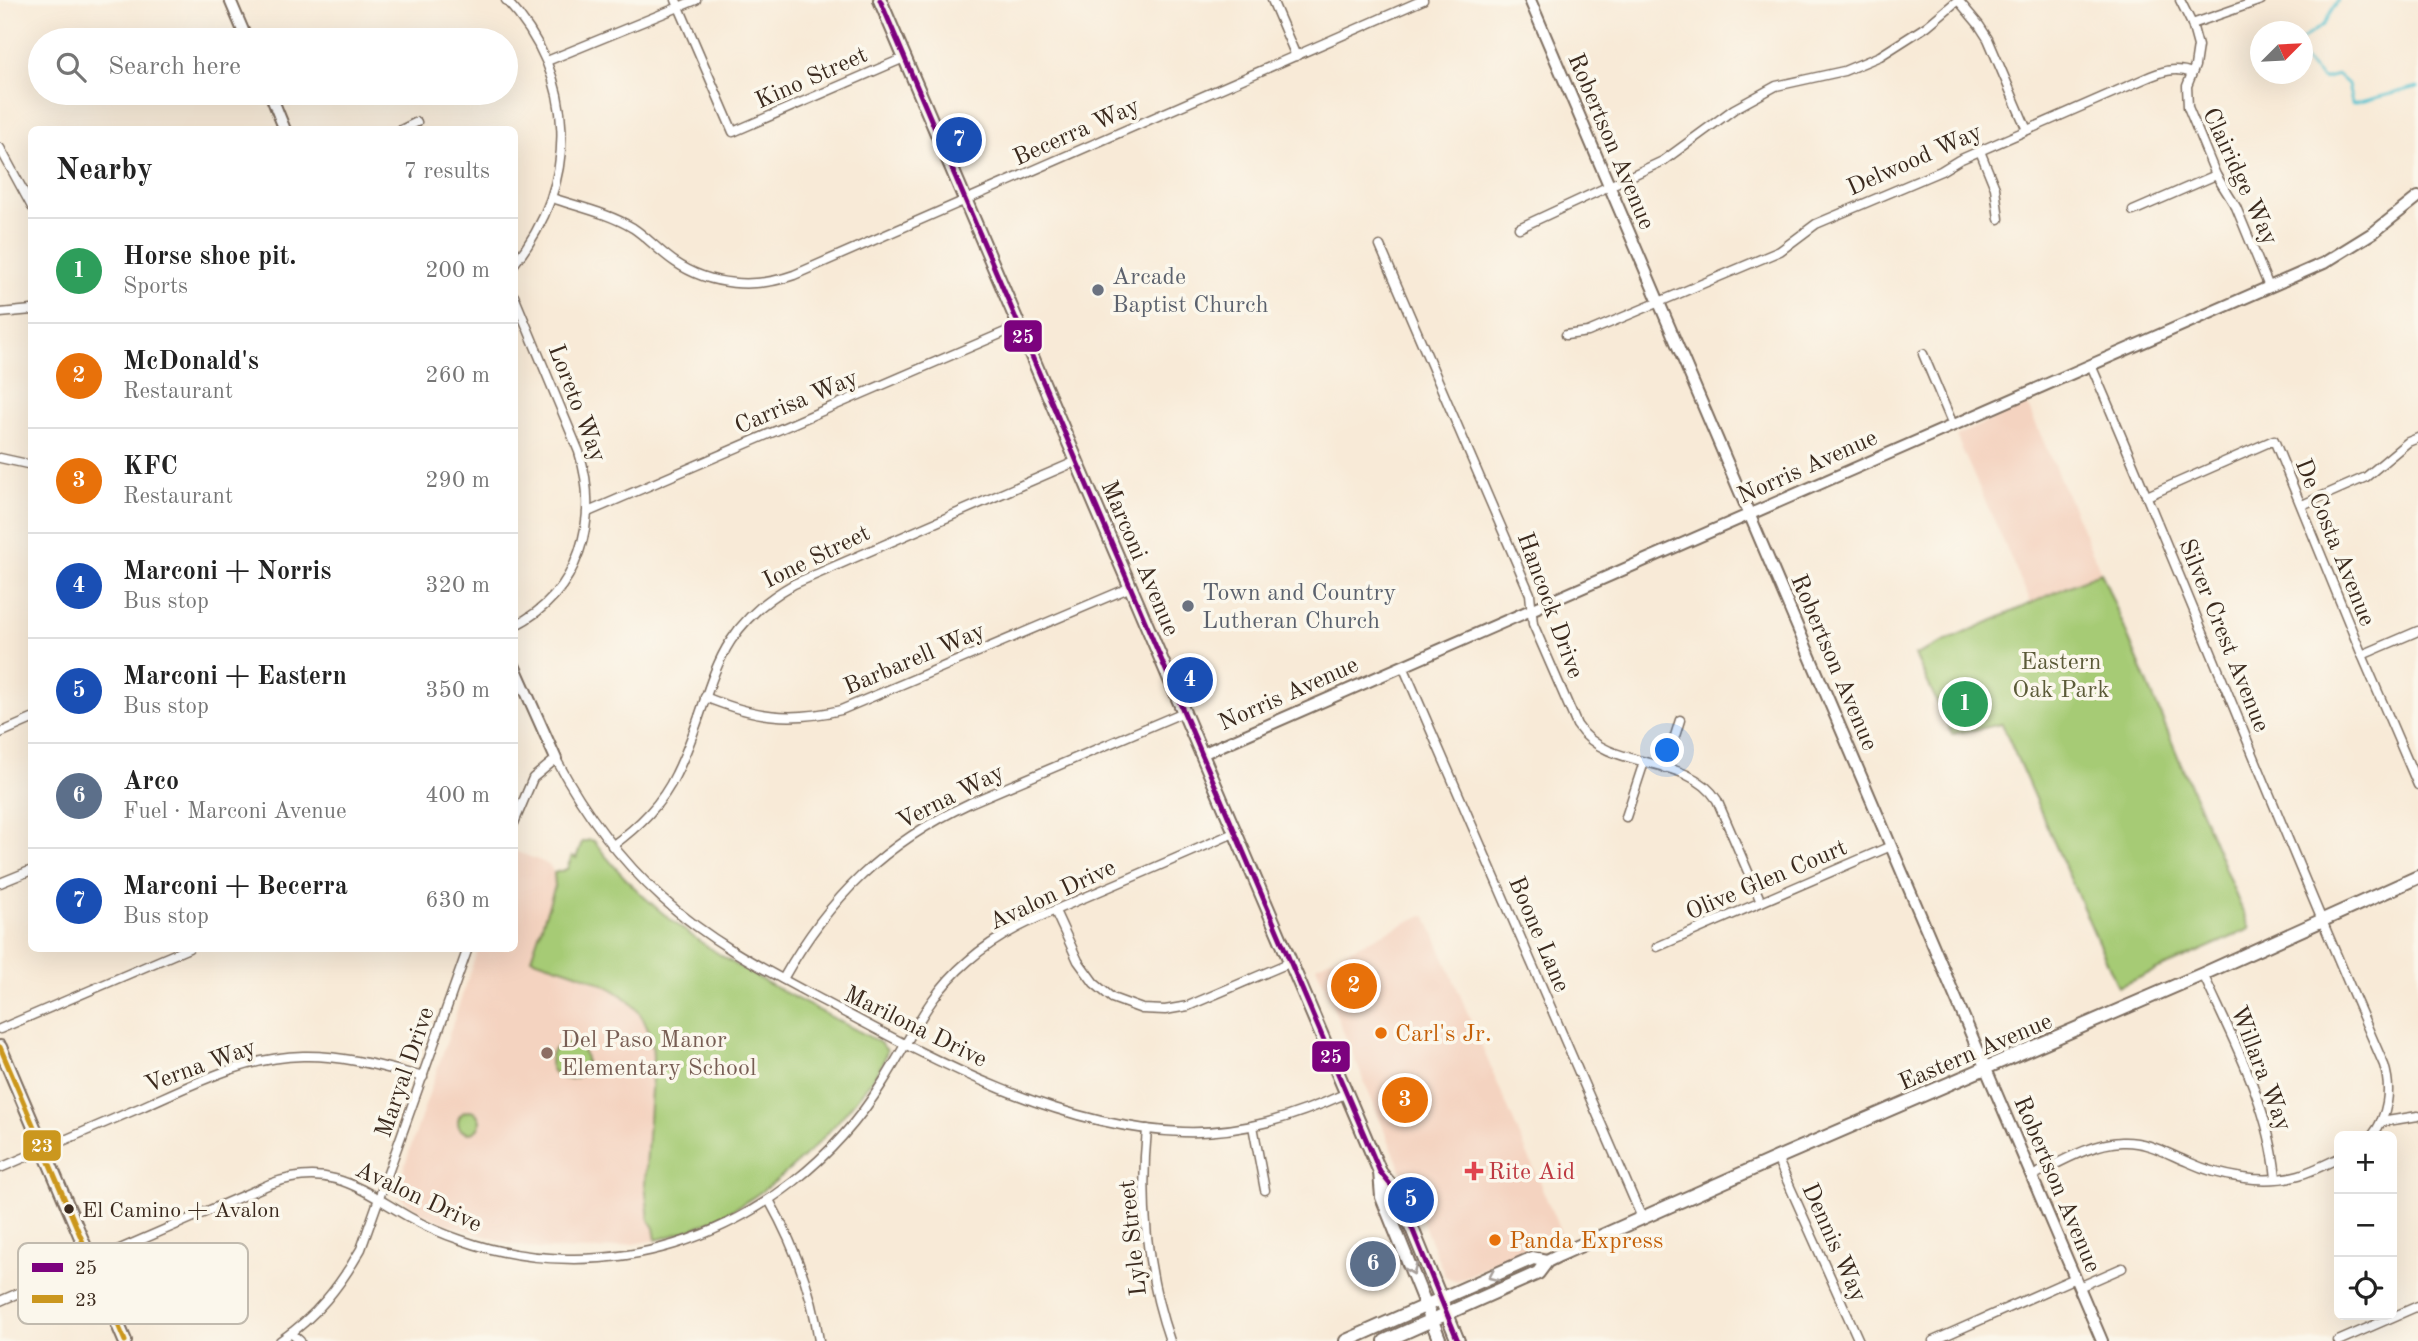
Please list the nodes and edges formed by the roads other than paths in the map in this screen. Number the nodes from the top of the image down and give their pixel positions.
1 (230, 0) edge
2 (506, 0) edge
3 (696, 0) edge
4 (880, 0) edge
5 (1272, 0) edge
6 (1423, 0) edge
7 (1530, 0) edge
8 (1958, 0) edge
9 (2180, 0) edge
10 (2260, 0) edge
11 (678, 4) edge
12 (2192, 24) junction
13 (242, 28) edge
14 (1296, 56) junction
15 (904, 58) junction
16 (547, 61) junction
17 (2192, 73) junction
18 (275, 105) edge
19 (417, 122) dead end
20 (283, 126) edge
21 (409, 126) edge
22 (2026, 130) junction
23 (0, 148) edge
24 (1980, 151) junction
25 (2216, 175) junction
26 (1609, 187) junction
27 (2418, 197) edge
28 (552, 198) junction
29 (28, 200) edge
30 (965, 201) junction
31 (2133, 211) dead end
32 (1999, 219) dead end
33 (1519, 228) dead end
34 (1380, 246) dead end
35 (518, 259) edge
36 (2269, 287) junction
37 (1658, 302) junction
38 (518, 306) edge
39 (28, 310) edge
40 (0, 313) edge
41 (1019, 326) junction
42 (1566, 335) dead end
43 (1923, 354) dead end
44 (2091, 365) junction
45 (1953, 425) junction
46 (2418, 438) edge
47 (0, 458) edge
48 (1077, 461) junction
49 (28, 464) edge
50 (2147, 496) junction
51 (2302, 505) junction
52 (588, 512) junction
53 (1749, 514) junction
54 (1131, 587) junction
55 (1532, 609) junction
56 (518, 624) edge
57 (2418, 631) edge
58 (2362, 655) junction
59 (1403, 666) junction
60 (518, 674) edge
61 (705, 697) junction
62 (1184, 712) junction
63 (1680, 720) dead end
64 (28, 721) edge
65 (0, 733) edge
66 (1202, 754) junction
67 (556, 759) junction
68 (1644, 762) junction
69 (1665, 768) junction
70 (2418, 785) edge
71 (518, 814) edge
72 (1626, 817) dead end
73 (1236, 832) junction
74 (612, 846) junction
75 (1891, 846) junction
76 (28, 872) edge
77 (2418, 877) edge
78 (0, 883) edge
79 (1761, 902) junction
80 (1055, 911) junction
81 (2321, 921) junction
82 (1657, 947) dead end
83 (180, 952) edge
84 (467, 952) edge
85 (1291, 962) junction
86 (2203, 974) junction
87 (782, 979) junction
88 (0, 1029) edge
89 (904, 1045) junction
90 (0, 1047) edge
91 (1986, 1069) junction
92 (423, 1077) junction
93 (1347, 1093) junction
94 (2418, 1116) edge
95 (2381, 1122) junction
96 (1253, 1126) junction
97 (1147, 1129) junction
98 (2375, 1131) edge
99 (44, 1149) junction
100 (1777, 1158) junction
101 (2334, 1160) edge
102 (0, 1168) edge
103 (1380, 1172) junction
104 (2032, 1176) junction
105 (2276, 1178) junction
106 (1265, 1190) dead end
107 (380, 1199) junction
108 (769, 1200) junction
109 (1642, 1218) junction
110 (83, 1243) edge
111 (133, 1243) edge
112 (1547, 1261) junction
113 (2122, 1268) dead end
114 (2077, 1283) junction
115 (18, 1293) edge
116 (1441, 1299) junction
117 (0, 1301) edge
118 (1426, 1306) junction
119 (2418, 1306) edge
120 (1447, 1313) junction
121 (1432, 1320) junction
122 (118, 1324) edge
123 (291, 1333) junction
124 (125, 1341) edge
125 (280, 1341) edge
126 (300, 1341) edge
127 (819, 1341) edge
128 (1170, 1341) edge
129 (1346, 1341) edge
130 (1385, 1341) edge
131 (1440, 1341) edge
132 (1458, 1341) edge
133 (1858, 1341) edge
134 (1933, 1341) edge
135 (2102, 1341) edge
136 (2338, 1341) edge

1 - 13 street
2 - 16 street
3 - 11 street
4 - 15 main road, Marconi Avenue
5 - 14 street
6 - 14 street, Becerra Way
7 - 26 street, Robertson Avenue
8 - 22 street
8 - 26 street
9 - 12 street, Clairidge Way
10 - 12 street
11 - 15 street, Kino Street
11 - 16 street
12 - 17 street, Clairidge Way
14 - 30 street, Becerra Way
15 - 30 main road, Marconi Avenue
16 - 28 street
17 - 22 street, Delwood Way
17 - 25 street, Clairidge Way
18 - 20 street
19 - 21 street
22 - 24 street, Delwood Way
23 - 29 street
24 - 32 street
24 - 37 street, Delwood Way
25 - 31 street
25 - 36 street, Clairidge Way
26 - 33 street
26 - 37 street, Robertson Avenue
27 - 36 street, Norris Avenue
28 - 30 street, Becerra Way
28 - 35 street
30 - 41 main road, Marconi Avenue
34 - 55 street, Hancock Drive
36 - 44 street, Norris Avenue
37 - 42 street, Delwood Way
37 - 53 street, Robertson Avenue
38 - 52 street, Loreto Way
39 - 40 street
41 - 48 main road, Marconi Avenue
41 - 52 street, Carrisa Way
43 - 45 street
44 - 45 street, Norris Avenue
44 - 50 street, Silver Crest Avenue
45 - 53 street, Norris Avenue
46 - 51 street
47 - 49 street
48 - 54 main road, Marconi Avenue
48 - 61 street, Ione Street
50 - 51 street, De Costa Avenue
50 - 81 street, Silver Crest Avenue
51 - 58 street, De Costa Avenue
52 - 56 street, Loreto Way
53 - 55 street, Norris Avenue
53 - 75 street, Robertson Avenue
54 - 61 street, Barbarell Way
54 - 62 main road, Marconi Avenue
55 - 59 street, Norris Avenue
55 - 68 street, Hancock Drive
57 - 58 street
58 - 70 street, De Costa Avenue
59 - 66 street, Norris Avenue
59 - 109 street, Boone Lane
60 - 67 street
61 - 74 street, Ione Street
62 - 66 main road, Marconi Avenue
62 - 87 street, Verna Way
63 - 69 street
64 - 65 street
66 - 73 main road, Marconi Avenue
67 - 71 street
67 - 74 street, Marilona Drive
68 - 69 street, Hancock Drive
68 - 72 street
69 - 79 street, Hancock Drive
73 - 80 street, Avalon Drive
73 - 85 main road, Marconi Avenue
74 - 87 street, Marilona Drive
75 - 79 street, Olive Glen Court
75 - 91 street, Robertson Avenue
76 - 78 street
77 - 81 main road, Eastern Avenue
79 - 82 street, Olive Glen Court
80 - 85 street
80 - 89 street, Avalon Drive
81 - 86 main road, Eastern Avenue
81 - 95 street, Silver Crest Avenue
83 - 88 street
84 - 92 street, Maryal Drive
85 - 93 main road, Marconi Avenue
86 - 91 main road, Eastern Avenue
86 - 105 street, Willara Way
87 - 89 street, Marilona Drive
89 - 97 street, Marilona Drive
89 - 108 street, Avalon Drive
90 - 99 main road
91 - 100 main road, Eastern Avenue
91 - 104 street, Robertson Avenue
92 - 99 street, Verna Way
92 - 107 street, Maryal Drive
93 - 96 street, Marilona Drive
93 - 103 main road, Marconi Avenue
94 - 95 street
95 - 98 street
96 - 97 street, Marilona Drive
96 - 106 street
97 - 128 street, Lyle Street
99 - 102 street, Verna Way
99 - 110 main road
100 - 109 main road, Eastern Avenue
100 - 133 street, Dennis Way
101 - 105 street
103 - 116 main road, Marconi Avenue
103 -> 118 main road, Marconi Avenue
104 - 105 street
104 - 114 street, Robertson Avenue
107 - 108 street, Avalon Drive
107 - 111 street, Avalon Drive
107 - 123 street, Maryal Drive
108 - 127 street
109 - 112 main road, Eastern Avenue
112 -> 116 main road, Eastern Avenue
112 - 120 main road, Eastern Avenue
113 - 114 street
114 - 134 street
114 - 135 street, Robertson Avenue
115 - 117 street, Avalon Drive
116 - 118 main road, Eastern Avenue
116 - 120 main road, Marconi Avenue
118 - 121 main road, Marconi Avenue
118 - 129 main road, Eastern Avenue
119 - 136 street
120 - 121 main road, Eastern Avenue
120 - 132 main road, Marconi Avenue
121 - 130 main road, Eastern Avenue
121 - 131 main road, Marconi Avenue
122 - 124 main road
123 - 125 street, Maryal Drive
123 - 126 street

